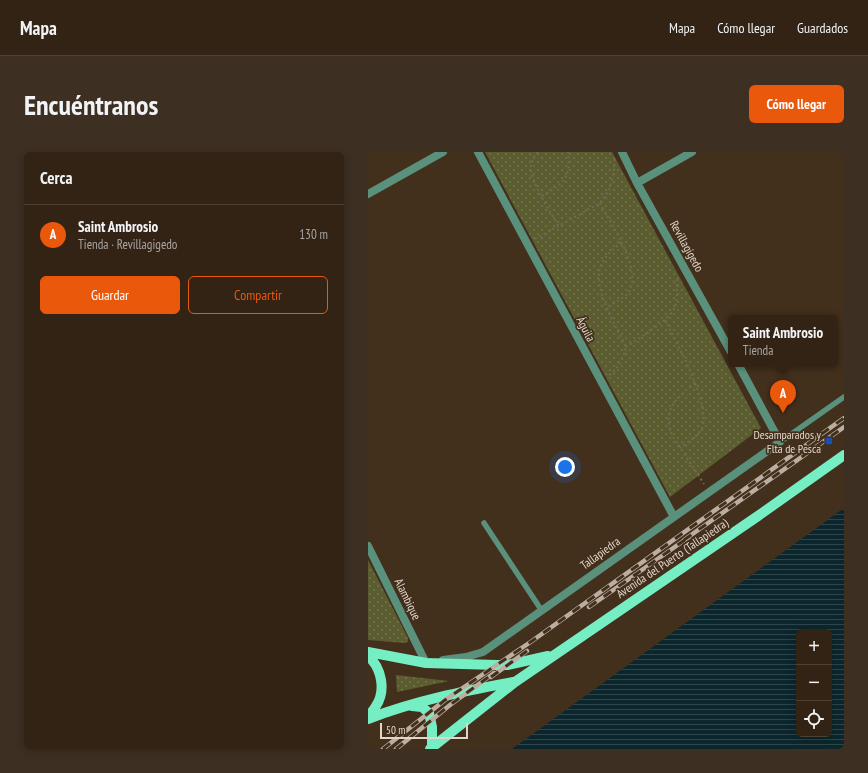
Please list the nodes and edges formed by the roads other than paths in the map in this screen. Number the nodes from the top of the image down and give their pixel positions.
1 (443, 152) edge
2 (478, 152) edge
3 (692, 152) edge
4 (618, 154) edge
5 (638, 183) junction
6 (368, 194) edge
7 (728, 347) edge
8 (740, 367) edge
9 (844, 397) edge
10 (780, 442) junction
11 (844, 455) edge
12 (674, 517) junction
13 (484, 523) dead end
14 (368, 546) edge
15 (542, 611) junction
16 (368, 652) edge
17 (554, 655) junction
18 (368, 656) edge
19 (426, 663) junction
20 (514, 682) junction
21 (410, 705) junction
22 (368, 716) edge
23 (368, 720) edge
24 (432, 749) edge

1 - 6 street
2 - 12 street, Águila
3 - 5 street
4 - 5 street, Revillagigedo
5 - 7 street, Revillagigedo
8 - 10 street
9 - 10 lane
10 - 12 street, Tallapiedra
11 - 17 main road, Avenida del Puerto (Tallapiedra)
12 - 15 street, Tallapiedra
13 - 15 lane
14 - 19 street, Alambique
15 - 19 street, Tallapiedra
16 - 19 main road, Tallapiedra
17 - 19 main road, Tallapiedra
17 - 20 main road, Avenida del Puerto (Tallapiedra)
18 - 22 main road
20 - 21 main road
20 - 24 main road, Avenida del Puerto (Tallapiedra)
21 - 23 main road
21 - 24 main road

